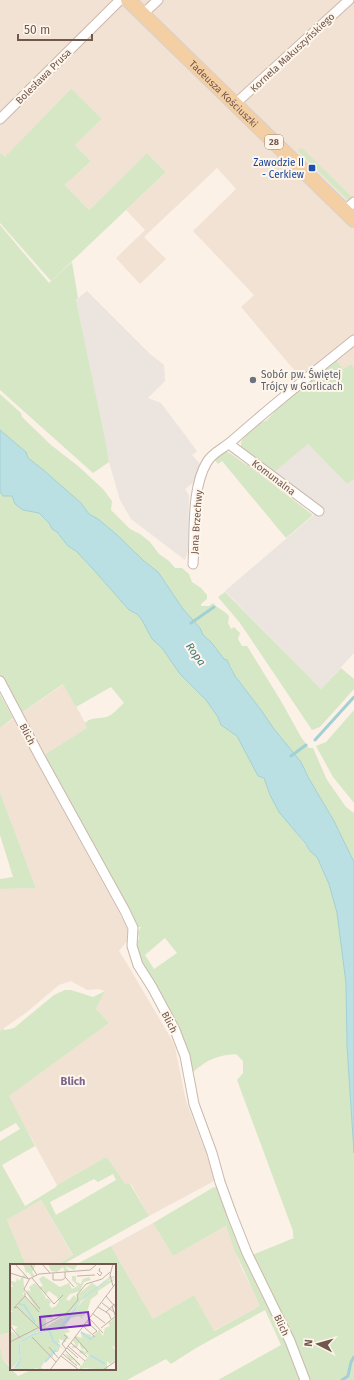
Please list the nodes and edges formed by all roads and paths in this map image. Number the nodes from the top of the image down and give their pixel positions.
1 (120, 0) edge
2 (128, 0) edge
3 (158, 0) edge
4 (348, 0) edge
5 (143, 14) junction
6 (235, 104) junction
7 (0, 119) edge
8 (351, 211) edge
9 (354, 340) edge
10 (229, 444) junction
11 (319, 511) dead end
12 (192, 564) dead end
13 (0, 681) edge
14 (305, 1380) edge

1 - 7 street, Bolesława Prusa
2 - 5 main road, Tadeusza Kościuszki / 28
3 - 5 street
4 - 6 street, Kornela Makuszyńskiego
5 - 6 main road, Tadeusza Kościuszki / 28
6 - 8 main road, Tadeusza Kościuszki / 28
9 - 10 street, Jana Brzechwy
10 - 11 street, Komunalna
10 - 12 street, Jana Brzechwy
13 - 14 street, Blich

